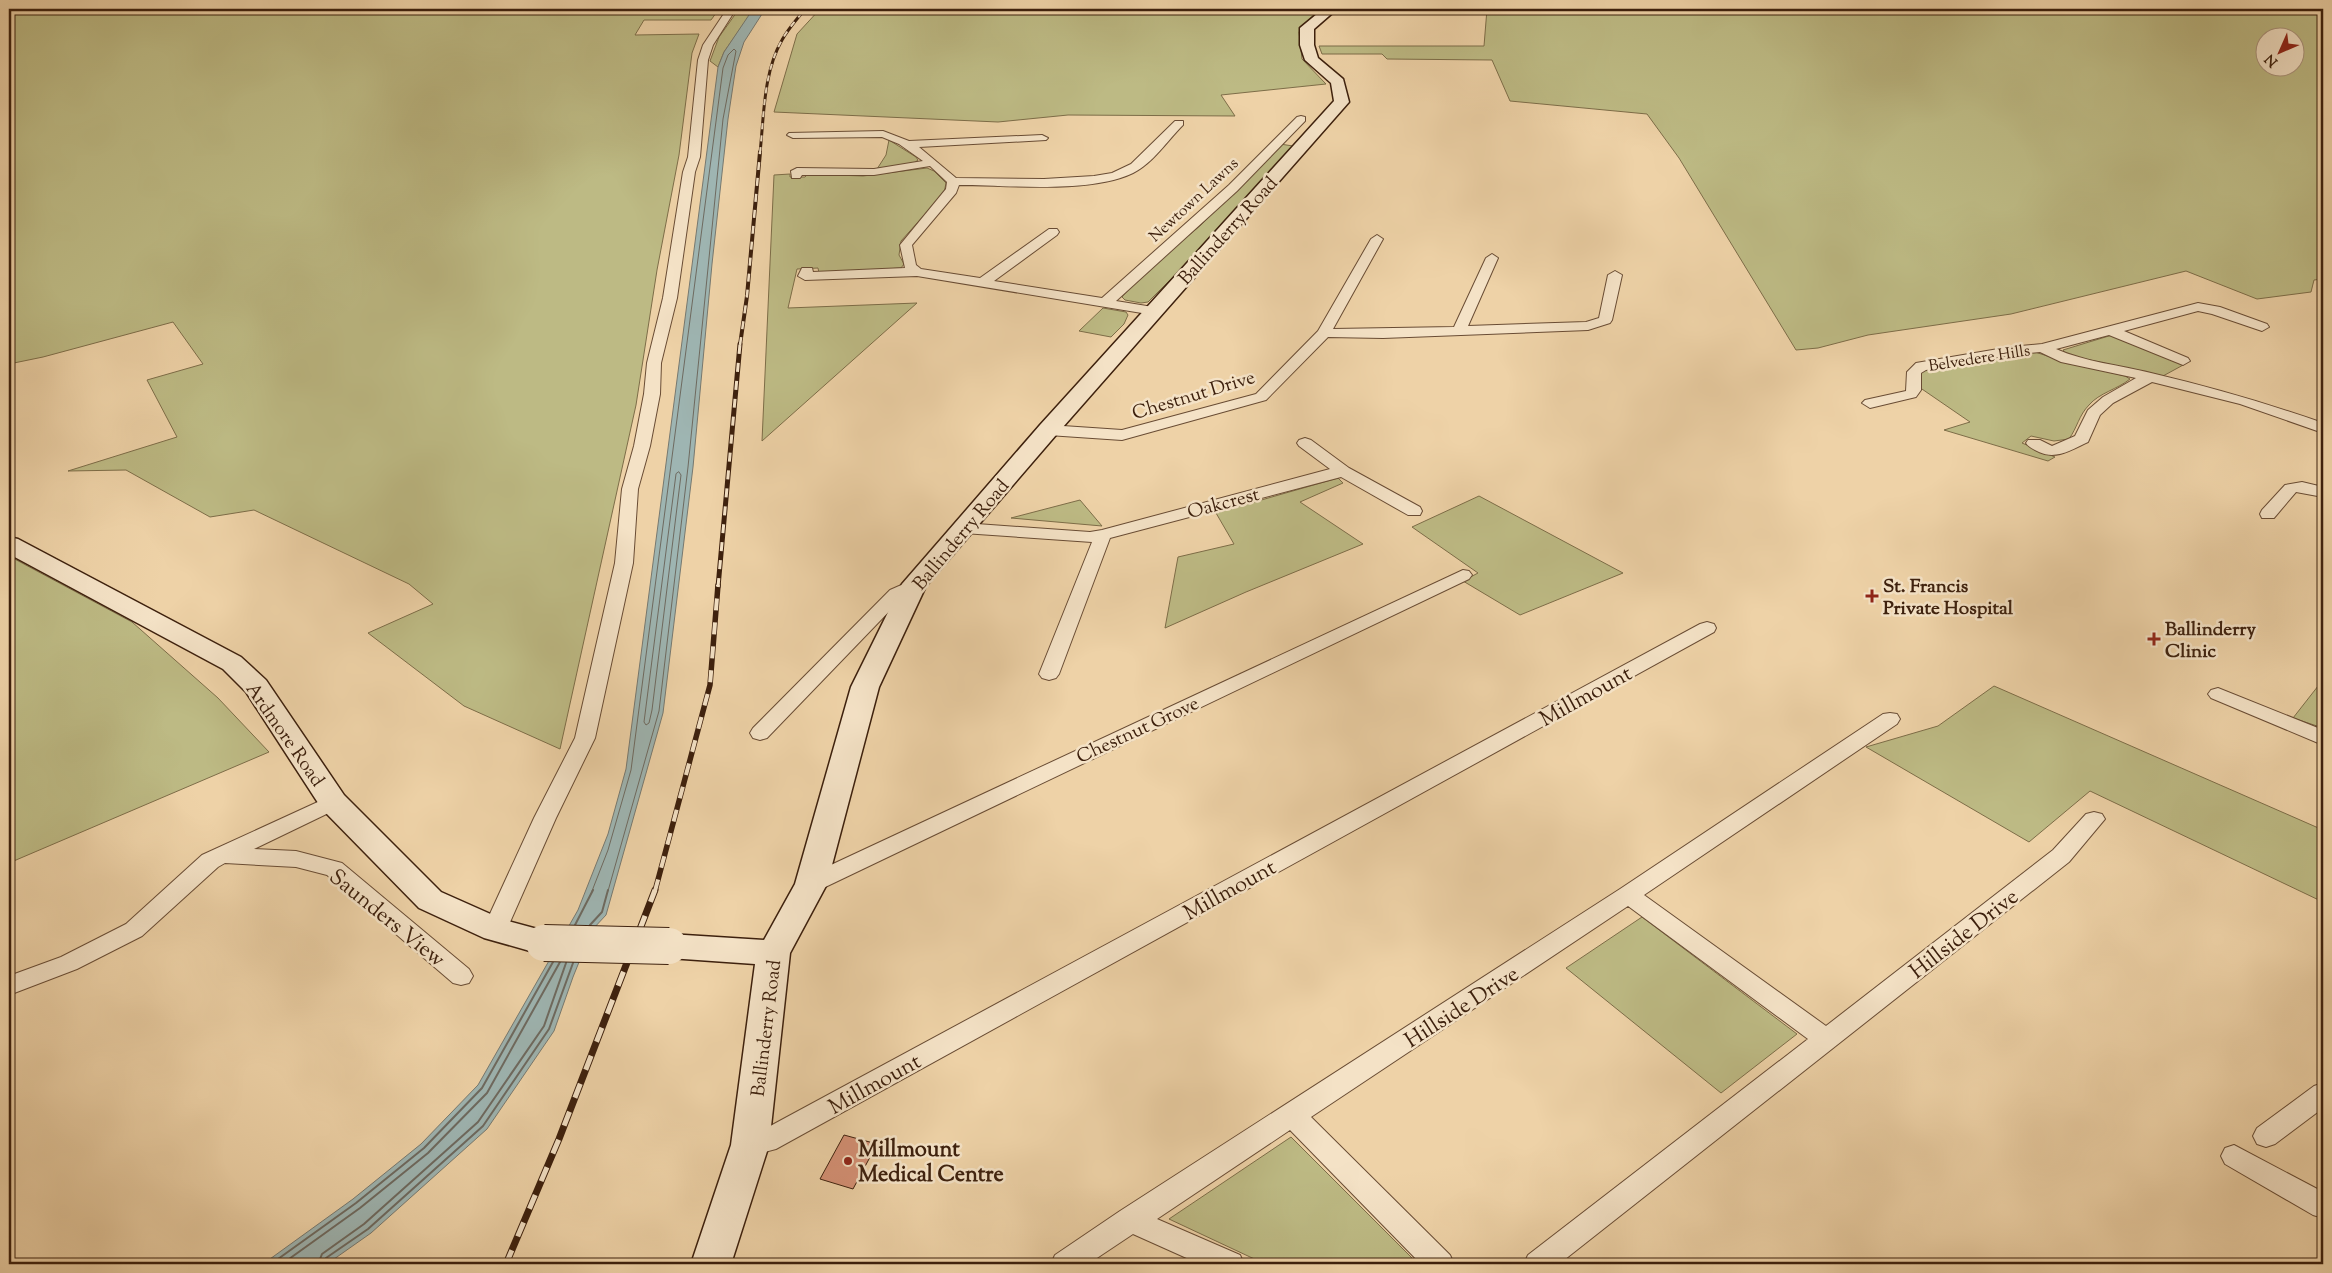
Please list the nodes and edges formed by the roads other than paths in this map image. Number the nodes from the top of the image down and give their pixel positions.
1 (731, 9) edge
2 (1331, 9) edge
3 (1301, 119) dead end
4 (1179, 123) dead end
5 (793, 135) dead end
6 (1042, 138) dead end
7 (908, 144) junction
8 (930, 163) junction
9 (796, 176) dead end
10 (953, 181) junction
11 (1053, 232) dead end
12 (1377, 238) dead end
13 (1492, 258) dead end
14 (807, 271) dead end
15 (917, 272) junction
16 (1615, 275) dead end
17 (983, 282) junction
18 (1106, 302) junction
19 (1154, 311) junction
20 (2262, 327) dead end
21 (1459, 331) junction
22 (2112, 331) junction
23 (1324, 333) junction
24 (2042, 348) junction
25 (2183, 361) dead end
26 (2150, 377) junction
27 (1879, 404) dead end
28 (2323, 410) edge
29 (2307, 422) junction
30 (2323, 428) edge
31 (1048, 430) junction
32 (1305, 443) dead end
33 (2034, 443) dead end
34 (1343, 471) junction
35 (2323, 492) edge
36 (1414, 511) dead end
37 (2268, 514) dead end
38 (963, 528) junction
39 (1103, 535) junction
40 (9, 544) edge
41 (1463, 575) dead end
42 (915, 584) junction
43 (1707, 628) dead end
44 (1049, 674) dead end
45 (2218, 694) dead end
46 (1890, 719) dead end
47 (760, 733) dead end
48 (2323, 738) edge
49 (333, 802) junction
50 (2094, 819) dead end
51 (223, 855) junction
52 (811, 884) junction
53 (1628, 895) junction
54 (495, 929) junction
55 (773, 953) junction
56 (461, 976) dead end
57 (9, 986) edge
58 (1827, 1040) junction
59 (2323, 1094) edge
60 (1293, 1116) junction
61 (2266, 1136) dead end
62 (750, 1145) junction
63 (2234, 1156) dead end
64 (2323, 1206) edge
65 (1130, 1220) junction
66 (711, 1264) edge
67 (1065, 1264) edge
68 (1230, 1264) edge
69 (1440, 1264) edge
70 (1538, 1264) edge

1 - 54 street
2 - 19 street, Ballinderry Road
3 - 18 street, Newtown Lawns
4 - 10 street
5 - 7 street
6 - 7 street
7 - 8 street
8 - 9 street
8 - 10 street
10 - 15 street
11 - 17 street
12 - 23 street, Chestnut Drive
13 - 21 street
14 - 15 street
15 - 17 street
16 - 21 street
17 - 18 street
18 - 19 street
19 - 31 street, Ballinderry Road
20 - 22 street, Belvedere Hills
21 - 23 street
22 - 24 street, Belvedere Hills
22 - 25 street
23 - 31 street, Chestnut Drive
24 - 26 street, Belvedere Hills
24 - 27 street, Belvedere Hills
26 - 29 street, Belvedere Hills
26 - 33 street
28 - 29 street
29 - 30 street, Belvedere Hills
31 - 38 street, Ballinderry Road
32 - 34 street
34 - 36 street
34 - 39 street, Oakcrest
35 - 37 street
38 - 39 street, Oakcrest
38 - 42 street, Ballinderry Road
39 - 44 street
40 - 49 street, Ardmore Road
41 - 52 street, Chestnut Grove
42 - 47 street
42 - 52 street, Ballinderry Road
43 - 62 street, Millmount
45 - 48 street
46 - 53 street, Hillside Drive
49 - 51 street
49 - 54 street, Ardmore Road
50 - 58 street, Hillside Drive
51 - 56 street, Saunders View
51 - 57 street
52 - 55 street, Ballinderry Road
53 - 58 street
53 - 60 street, Hillside Drive
54 - 55 street, Ardmore Road, bridge
55 - 62 street, Ballinderry Road
58 - 70 street, Hillside Drive
59 - 61 street
60 - 65 street, Hillside Drive
60 - 69 street
62 - 66 street, Ballinderry Road
63 - 64 street
65 - 67 street, Hillside Drive
65 - 68 street

